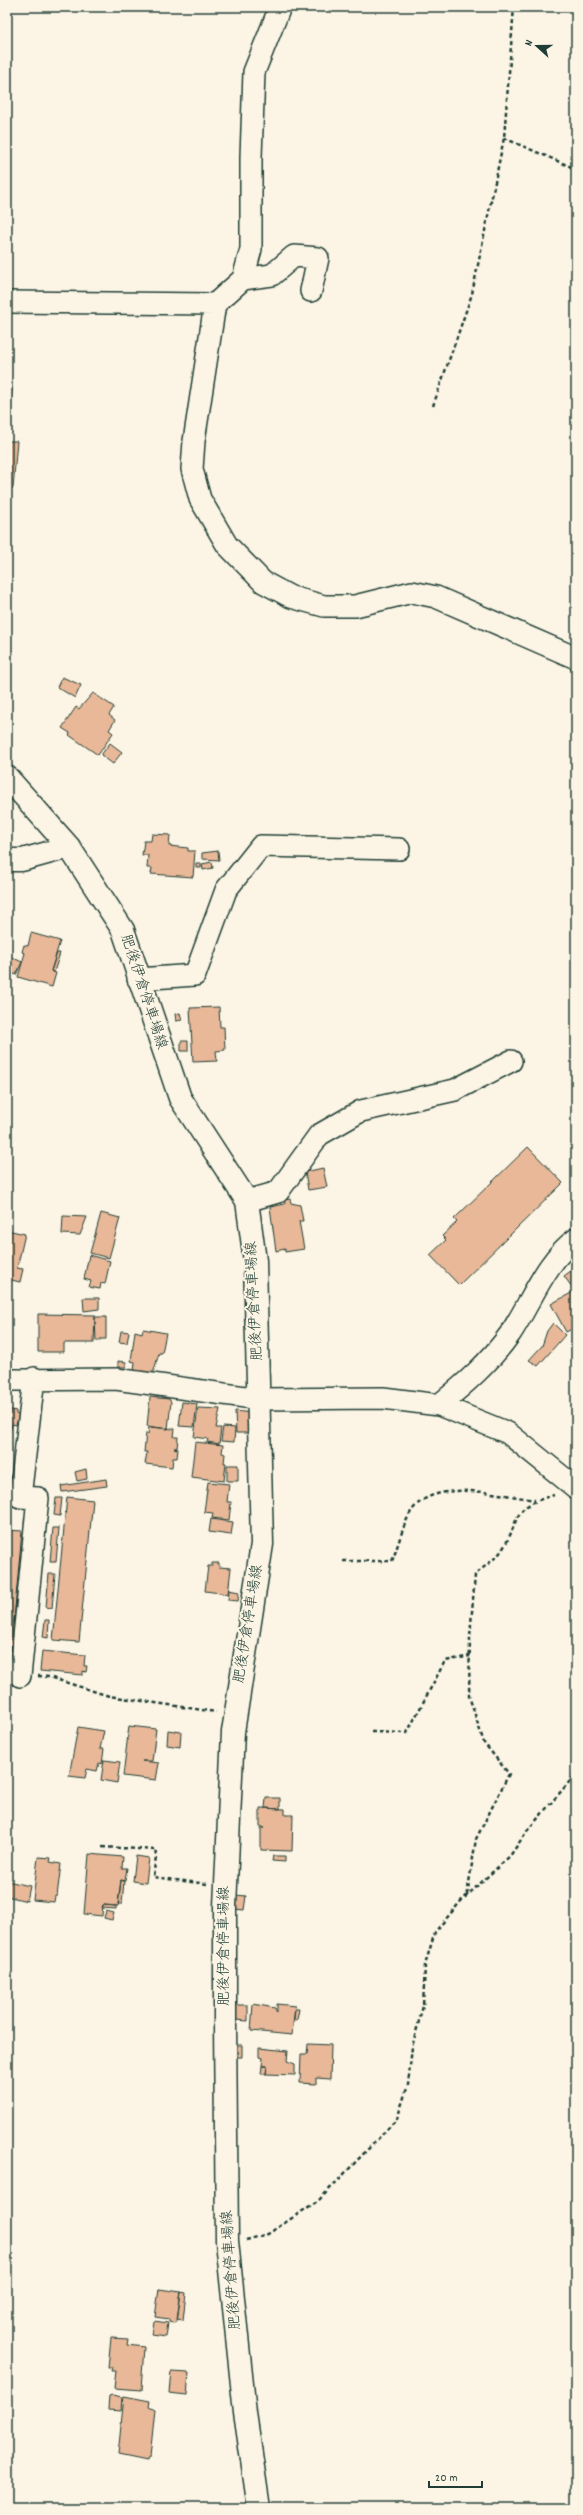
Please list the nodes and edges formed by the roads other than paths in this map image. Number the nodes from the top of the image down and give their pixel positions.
1 (280, 7) edge
2 (242, 279) junction
3 (311, 291) dead end
4 (7, 302) edge
5 (215, 304) junction
6 (576, 658) edge
7 (7, 777) edge
8 (69, 847) junction
9 (399, 849) dead end
10 (7, 860) edge
11 (138, 978) junction
12 (511, 1061) dead end
13 (247, 1201) junction
14 (576, 1239) edge
15 (34, 1378) junction
16 (7, 1380) edge
17 (260, 1399) junction
18 (439, 1405) junction
19 (576, 1488) edge
20 (20, 1676) road end
21 (259, 2508) edge

1 - 2 street
2 - 3 street
2 - 5 street
4 - 5 street
5 - 6 street
7 - 8 main road, 肥後伊倉停車場線
8 - 10 main road
8 - 11 main road, 肥後伊倉停車場線
9 - 11 street
11 - 13 main road, 肥後伊倉停車場線
12 - 13 street
13 - 17 main road, 肥後伊倉停車場線
14 - 18 street
15 - 16 street
15 - 17 street
15 - 20 street
17 - 18 street
17 - 21 main road, 肥後伊倉停車場線
18 - 19 street

